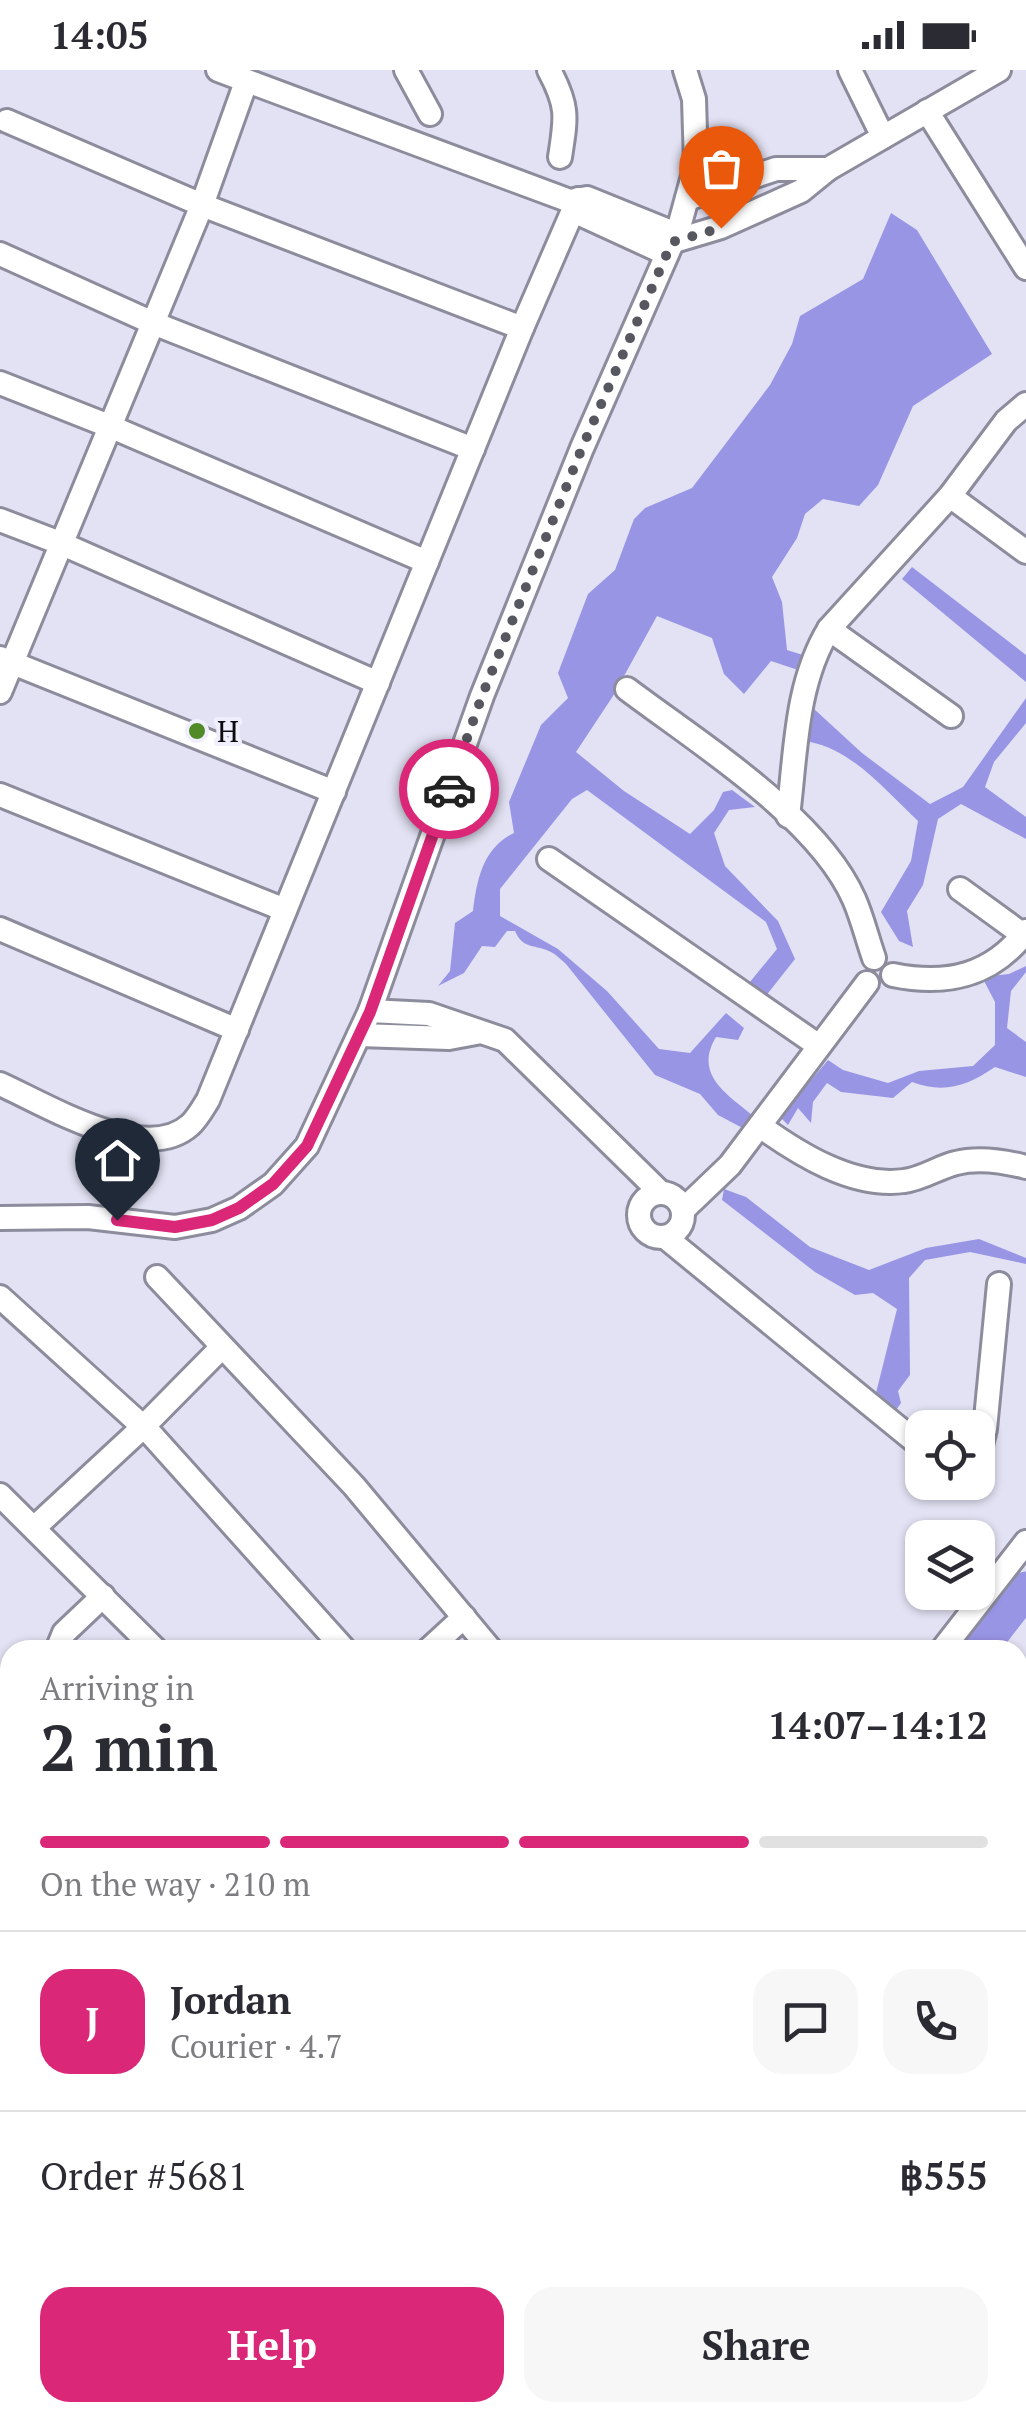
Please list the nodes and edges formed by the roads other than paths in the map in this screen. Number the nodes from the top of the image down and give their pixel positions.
1 (218, 70) edge
2 (406, 70) edge
3 (549, 70) edge
4 (685, 70) edge
5 (850, 70) edge
6 (986, 73) edge
7 (246, 82) junction
8 (927, 111) junction
9 (430, 114) dead end
10 (7, 121) dead end
11 (883, 137) junction
12 (560, 158) dead end
13 (828, 168) junction
14 (686, 199) junction
15 (574, 203) junction
16 (202, 205) junction
17 (671, 243) junction
18 (0, 254) edge
19 (1026, 268) edge
20 (153, 323) junction
21 (522, 328) junction
22 (0, 384) edge
23 (1026, 404) edge
24 (109, 426) junction
25 (473, 449) junction
26 (950, 496) junction
27 (0, 520) edge
28 (60, 543) junction
29 (1026, 552) edge
30 (426, 562) junction
31 (828, 629) junction
32 (6, 660) edge
33 (378, 683) junction
34 (626, 689) dead end
35 (0, 692) edge
36 (950, 716) dead end
37 (334, 792) junction
38 (0, 794) edge
39 (788, 816) junction
40 (549, 859) dead end
41 (960, 888) dead end
42 (286, 910) junction
43 (0, 929) edge
44 (1025, 934) edge
45 (874, 958) junction
46 (893, 975) junction
47 (867, 983) junction
48 (370, 1012) junction
49 (237, 1030) junction
50 (480, 1032) junction
51 (359, 1035) junction
52 (819, 1046) junction
53 (0, 1084) edge
54 (771, 1134) junction
55 (1026, 1167) edge
56 (661, 1193) junction
57 (683, 1210) junction
58 (0, 1218) edge
59 (665, 1237) junction
60 (157, 1277) dead end
61 (999, 1284) dead end
62 (0, 1297) edge
63 (222, 1347) junction
64 (987, 1410) edge
65 (143, 1427) junction
66 (905, 1433) edge
67 (0, 1495) edge
68 (34, 1528) junction
69 (1026, 1542) edge
70 (103, 1596) junction
71 (464, 1617) junction
72 (61, 1640) edge
73 (146, 1640) edge
74 (336, 1640) edge
75 (439, 1640) edge
76 (483, 1640) edge
77 (950, 1640) edge

1 - 7 street
2 - 9 street
3 - 12 street
4 - 14 street
5 - 11 street
6 - 8 street
7 - 15 street
7 - 16 street
8 - 11 street
8 - 19 street
10 - 16 street
11 - 13 street
13 - 14 street
13 - 17 street
14 - 17 street
15 - 17 street
15 - 21 street
16 - 20 street
16 - 21 street
17 - 48 street
18 - 20 street
20 - 24 street
20 - 25 street
21 - 25 street
22 - 24 street
23 - 26 street
24 - 28 street
24 - 30 street
25 - 30 street
26 - 29 street
26 - 31 street
27 - 28 street
28 - 32 street
28 - 33 street
30 - 33 street
31 - 36 street
31 - 39 street
32 - 35 street
32 - 37 street
33 - 37 street
34 - 39 street
37 - 42 street
38 - 42 street
39 - 45 street
40 - 52 street
41 - 44 street
42 - 49 street
43 - 49 street
44 - 46 street
45 - 46 street
45 - 47 street
46 - 47 street
47 - 52 street
48 - 50 street
48 - 51 street
49 - 53 street
50 - 51 street
50 - 56 street
51 - 58 street
52 - 54 street
54 - 55 street
54 - 57 street
56 - 57 street
56 - 59 street
57 - 59 street
59 - 66 street
60 - 63 street
61 - 64 street
62 - 65 street
63 - 65 street
63 - 71 street
65 - 68 street
65 - 74 street
67 - 68 street
68 - 70 street
69 - 77 street
70 - 72 street
70 - 73 street
71 - 75 street
71 - 76 street

